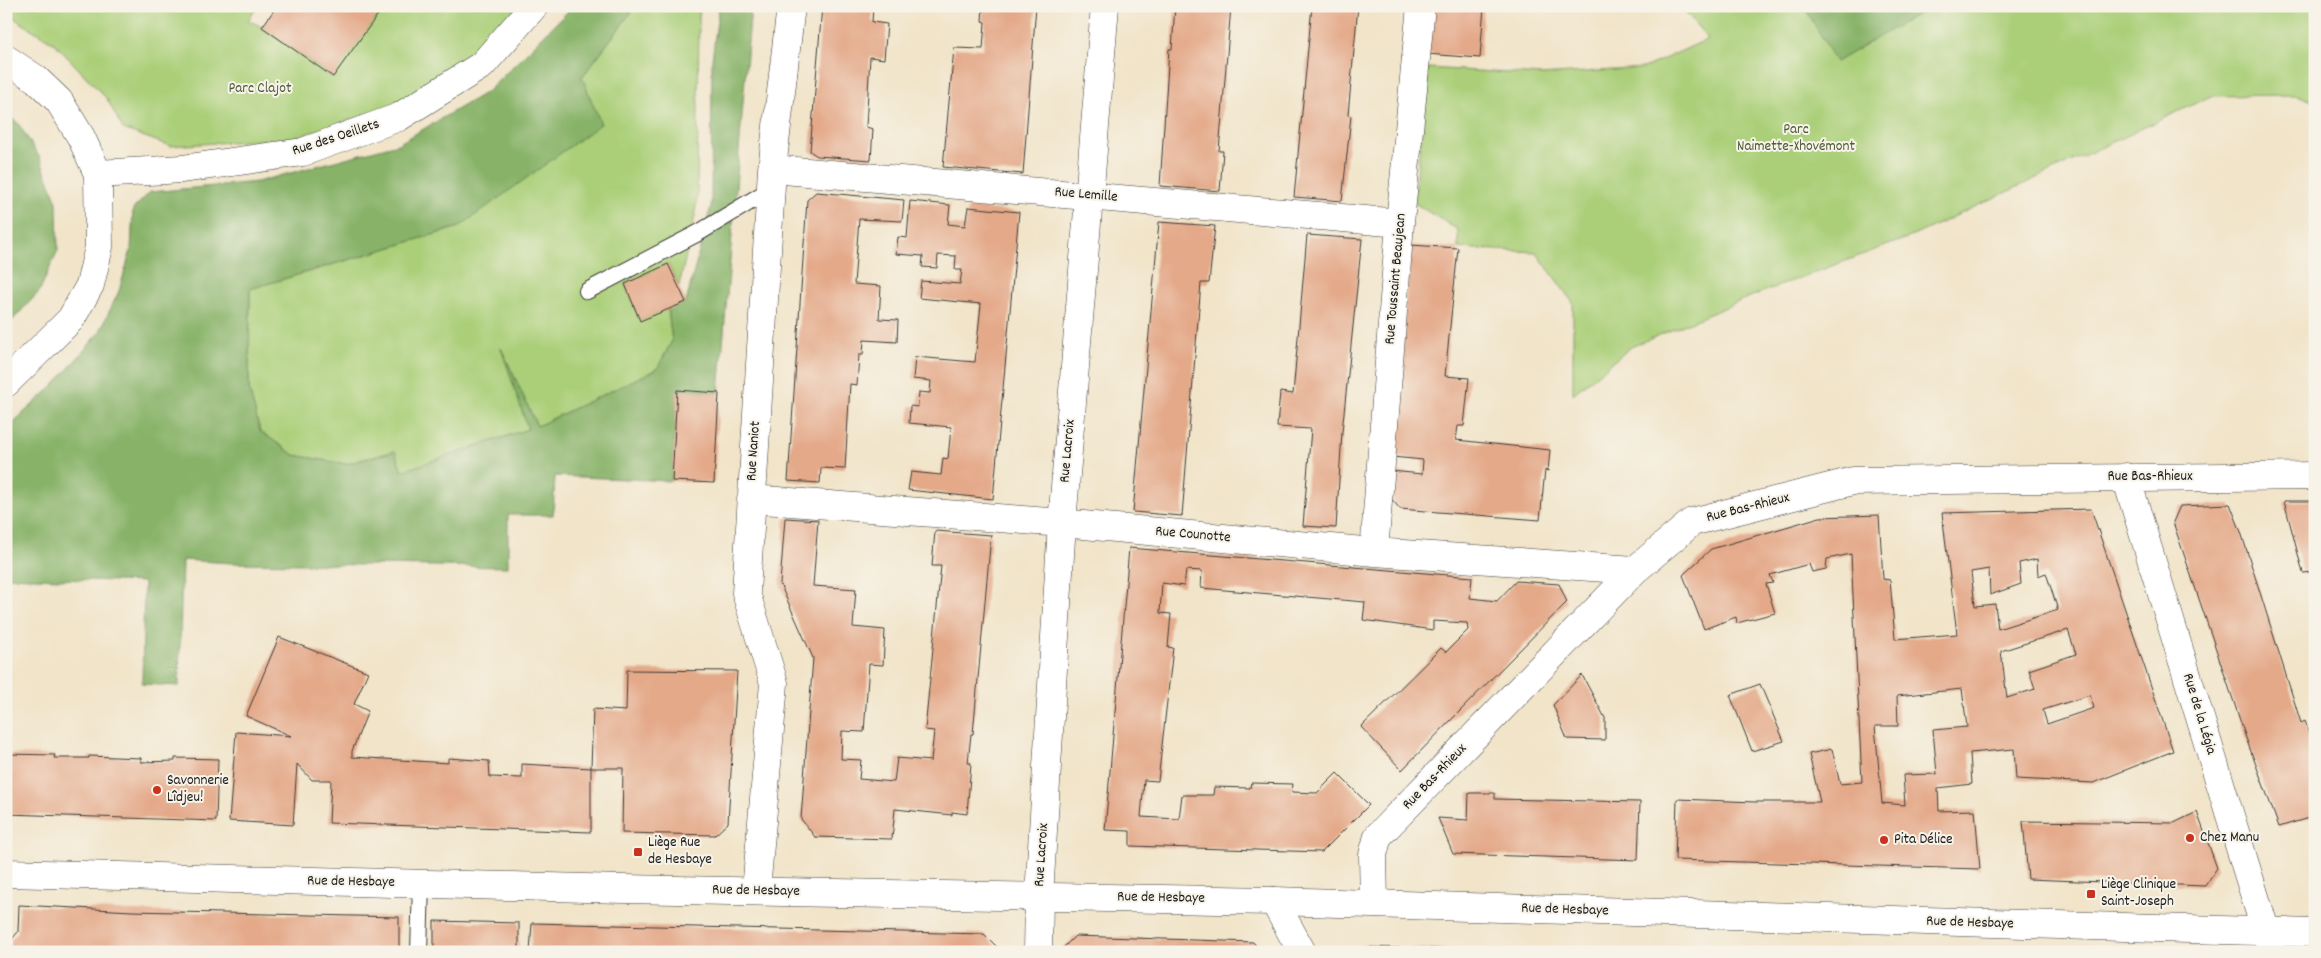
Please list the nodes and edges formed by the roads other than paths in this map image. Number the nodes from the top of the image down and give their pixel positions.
1 (534, 6) edge
2 (791, 6) edge
3 (1105, 6) edge
4 (1421, 6) edge
5 (6, 59) edge
6 (98, 174) junction
7 (772, 179) junction
8 (1088, 195) junction
9 (1400, 223) junction
10 (587, 291) dead end
11 (6, 384) edge
12 (2315, 476) edge
13 (2126, 477) junction
14 (751, 499) junction
15 (1062, 523) junction
16 (1374, 552) junction
17 (1635, 570) junction
18 (6, 873) edge
19 (421, 884) junction
20 (756, 891) junction
21 (1038, 896) junction
22 (1274, 901) junction
23 (1374, 903) junction
24 (2315, 933) edge
25 (2269, 942) edge
26 (419, 952) edge
27 (1038, 952) edge
28 (1302, 952) edge

1 - 6 street, Rue des Oeillets
2 - 7 street, Rue Naniot
3 - 8 street, Rue Lacroix
4 - 9 street, Rue Toussaint Beaujean
5 - 6 street
6 - 11 street
7 - 8 street, Rue Lemille
7 - 10 lane
7 - 14 street, Rue Naniot
8 - 9 street, Rue Lemille
8 - 15 street, Rue Lacroix
9 - 16 street, Rue Toussaint Beaujean
12 - 13 street, Rue Bas-Rhieux
13 - 17 street, Rue Bas-Rhieux
13 - 25 street, Rue de la Légia
14 - 15 street, Rue Counotte
14 - 20 street, Rue Naniot
15 - 16 street, Rue Counotte
15 - 21 street, Rue Lacroix
16 - 17 street, Rue Counotte
17 - 23 street, Rue Bas-Rhieux
18 - 19 street, Rue de Hesbaye
19 - 20 street, Rue de Hesbaye
19 - 26 lane
20 - 21 street, Rue de Hesbaye
21 - 22 street, Rue de Hesbaye
21 - 27 street, Rue Lacroix
22 - 23 street, Rue de Hesbaye
22 - 28 street
23 - 25 street, Rue de Hesbaye
24 - 25 street, Rue de Hesbaye

